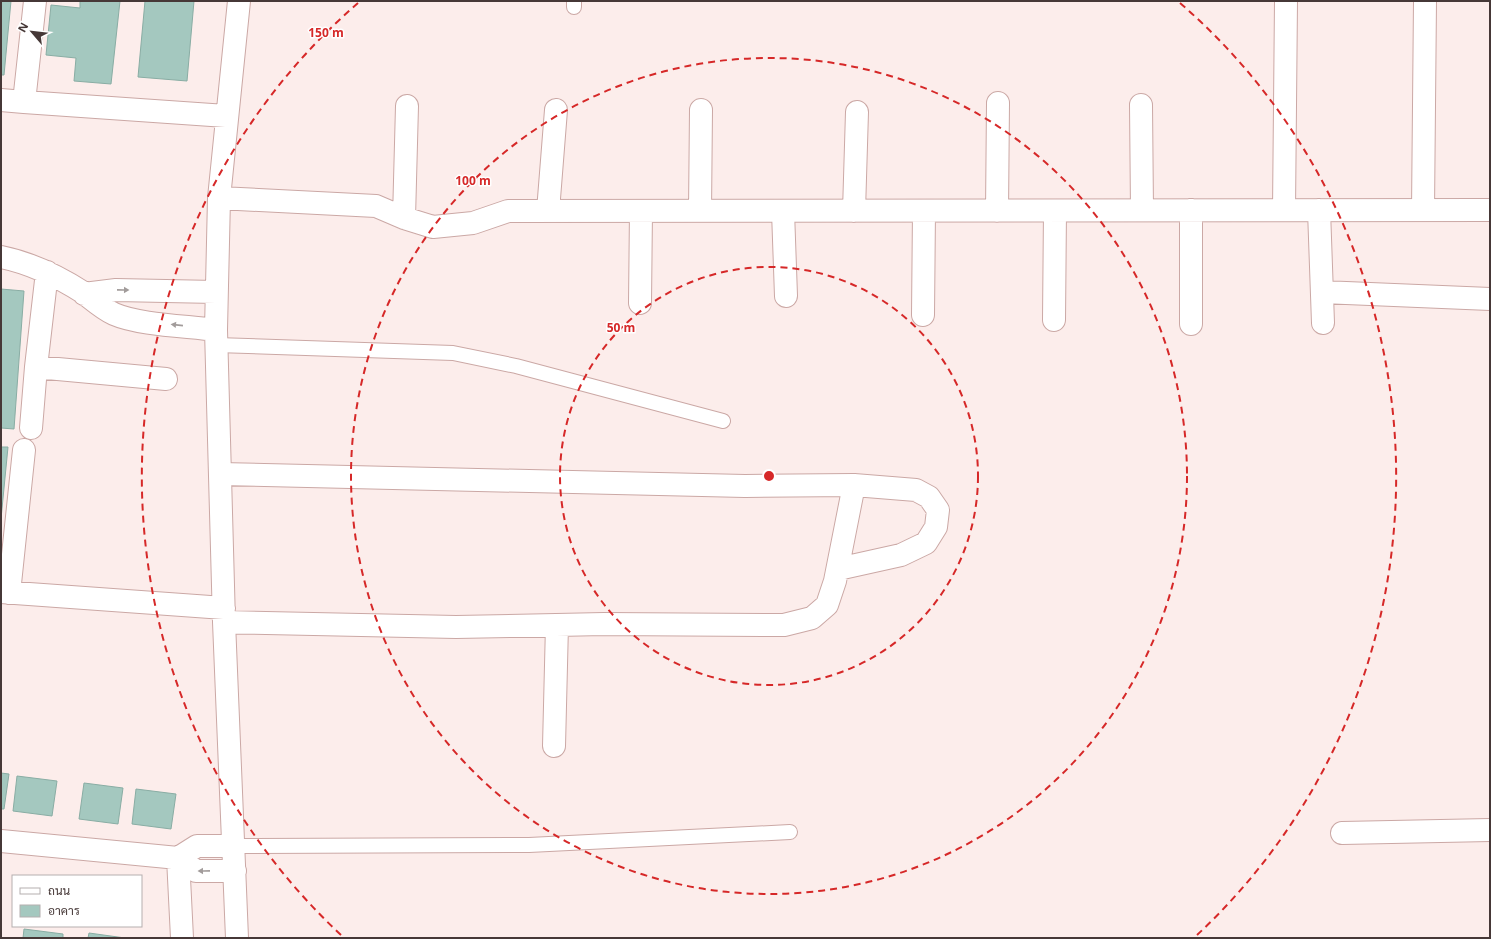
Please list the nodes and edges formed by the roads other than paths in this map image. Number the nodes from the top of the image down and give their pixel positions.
1 (35, 1) edge
2 (239, 1) edge
3 (1286, 1) edge
4 (1425, 1) edge
5 (1, 100) edge
6 (24, 102) junction
7 (998, 103) dead end
8 (1141, 105) dead end
9 (407, 106) dead end
10 (556, 110) dead end
11 (701, 110) dead end
12 (858, 112) dead end
13 (226, 116) junction
14 (219, 198) junction
15 (1055, 210) junction
16 (1142, 210) junction
17 (1191, 210) junction
18 (1284, 210) junction
19 (1319, 210) junction
20 (1423, 210) junction
21 (1490, 210) edge
22 (548, 211) junction
23 (641, 211) junction
24 (700, 211) junction
25 (783, 211) junction
26 (854, 211) junction
27 (924, 211) junction
28 (997, 211) junction
29 (404, 218) junction
30 (1, 257) edge
31 (47, 272) junction
32 (216, 292) junction
33 (1322, 292) junction
34 (84, 294) junction
35 (786, 296) dead end
36 (1490, 299) edge
37 (640, 303) dead end
38 (923, 315) dead end
39 (1054, 320) dead end
40 (1322, 323) dead end
41 (1191, 324) dead end
42 (216, 337) junction
43 (36, 367) junction
44 (166, 379) dead end
45 (724, 421) dead end
46 (31, 428) dead end
47 (24, 450) dead end
48 (220, 474) junction
49 (854, 485) junction
50 (838, 569) junction
51 (5, 593) edge
52 (224, 615) junction
53 (557, 625) junction
54 (554, 746) dead end
55 (1490, 830) edge
56 (790, 832) dead end
57 (1342, 833) dead end
58 (1, 840) edge
59 (233, 846) junction
60 (178, 858) junction
61 (235, 871) junction
62 (182, 938) edge
63 (237, 938) edge

1 - 6 street
2 - 13 street
3 - 18 street
4 - 20 street
5 - 6 street
6 - 13 street
7 - 28 street
8 - 16 street
9 - 29 street
10 - 22 street
11 - 24 street
12 - 26 street
13 - 14 street
14 - 29 street
14 - 32 street
15 - 16 street
15 - 28 street
15 - 39 street
16 - 17 street
17 - 18 street
17 - 41 street
18 - 19 street
19 - 20 street
19 - 33 street
20 - 21 street
22 - 23 street
22 - 29 street
23 - 24 street
23 - 37 street
24 - 25 street
25 - 26 street
25 - 35 street
26 - 27 street
27 - 28 street
27 - 38 street
30 - 31 street
31 - 34 street
31 - 43 street
34 -> 32 street
32 - 42 street
33 - 36 street
33 - 40 street
42 -> 34 street
42 - 45 lane
42 - 48 street
43 - 44 street
43 - 46 street
47 - 51 street
48 - 49 street
48 - 52 street
49 - 50 street
49 - 50 street
50 - 53 street
51 - 52 street
52 - 53 street
52 - 59 street
53 - 54 street
55 - 57 street
56 - 59 lane
58 - 60 street
59 - 60 street
59 - 61 street
61 -> 60 street
60 - 62 street
61 - 63 street

